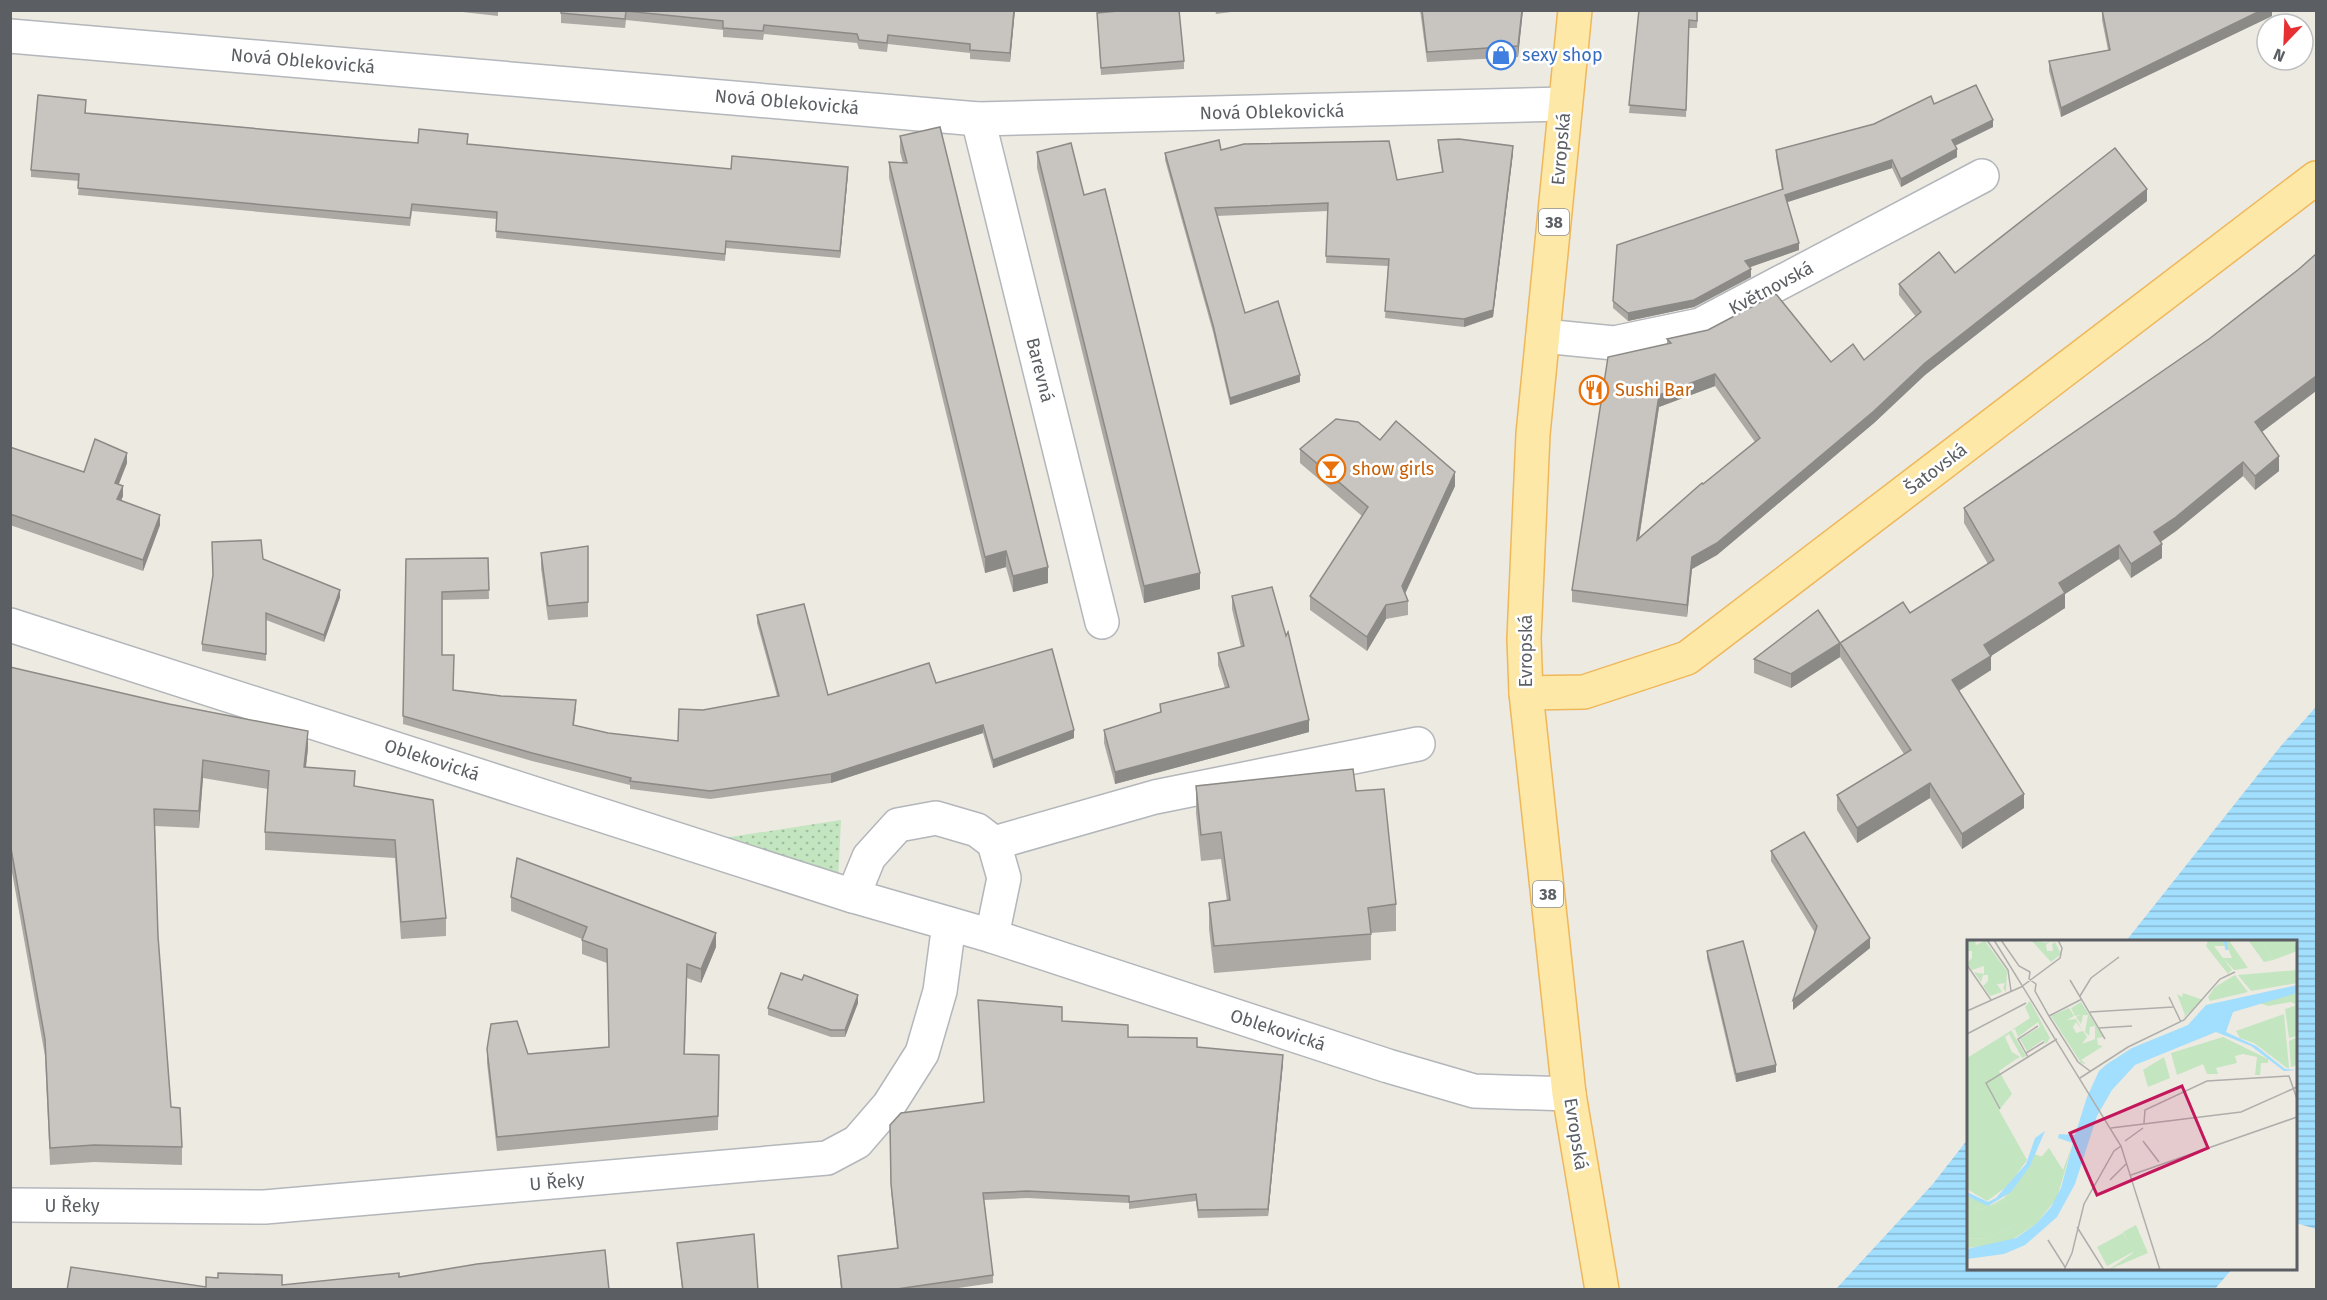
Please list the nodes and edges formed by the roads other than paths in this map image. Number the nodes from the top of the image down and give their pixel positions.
1 (1575, 10) edge
2 (10, 36) edge
3 (1565, 104) junction
4 (978, 118) junction
5 (1982, 176) dead end
6 (2316, 178) edge
7 (1543, 336) junction
8 (1102, 622) dead end
9 (10, 625) edge
10 (1526, 693) junction
11 (1418, 744) dead end
12 (994, 843) junction
13 (853, 896) junction
14 (949, 924) junction
15 (992, 936) junction
16 (1569, 1094) junction
17 (10, 1205) edge
18 (1602, 1290) edge

1 - 3 main road, Evropská / 38
2 - 4 street, Nová Oblekovická
3 - 4 street, Nová Oblekovická
3 - 7 main road, Evropská / 38
4 - 8 street, Barevná
5 - 7 street, Květnovská
6 - 10 main road, Šatovská
7 - 10 main road, Evropská / 38
9 - 13 street, Oblekovická
10 - 16 main road, Evropská / 38
11 - 12 street
12 - 13 street
12 - 15 street
13 - 14 street, Oblekovická
14 - 15 street, Oblekovická
14 - 17 street, U Řeky
15 - 16 street, Oblekovická
16 - 18 main road, Evropská / 38

